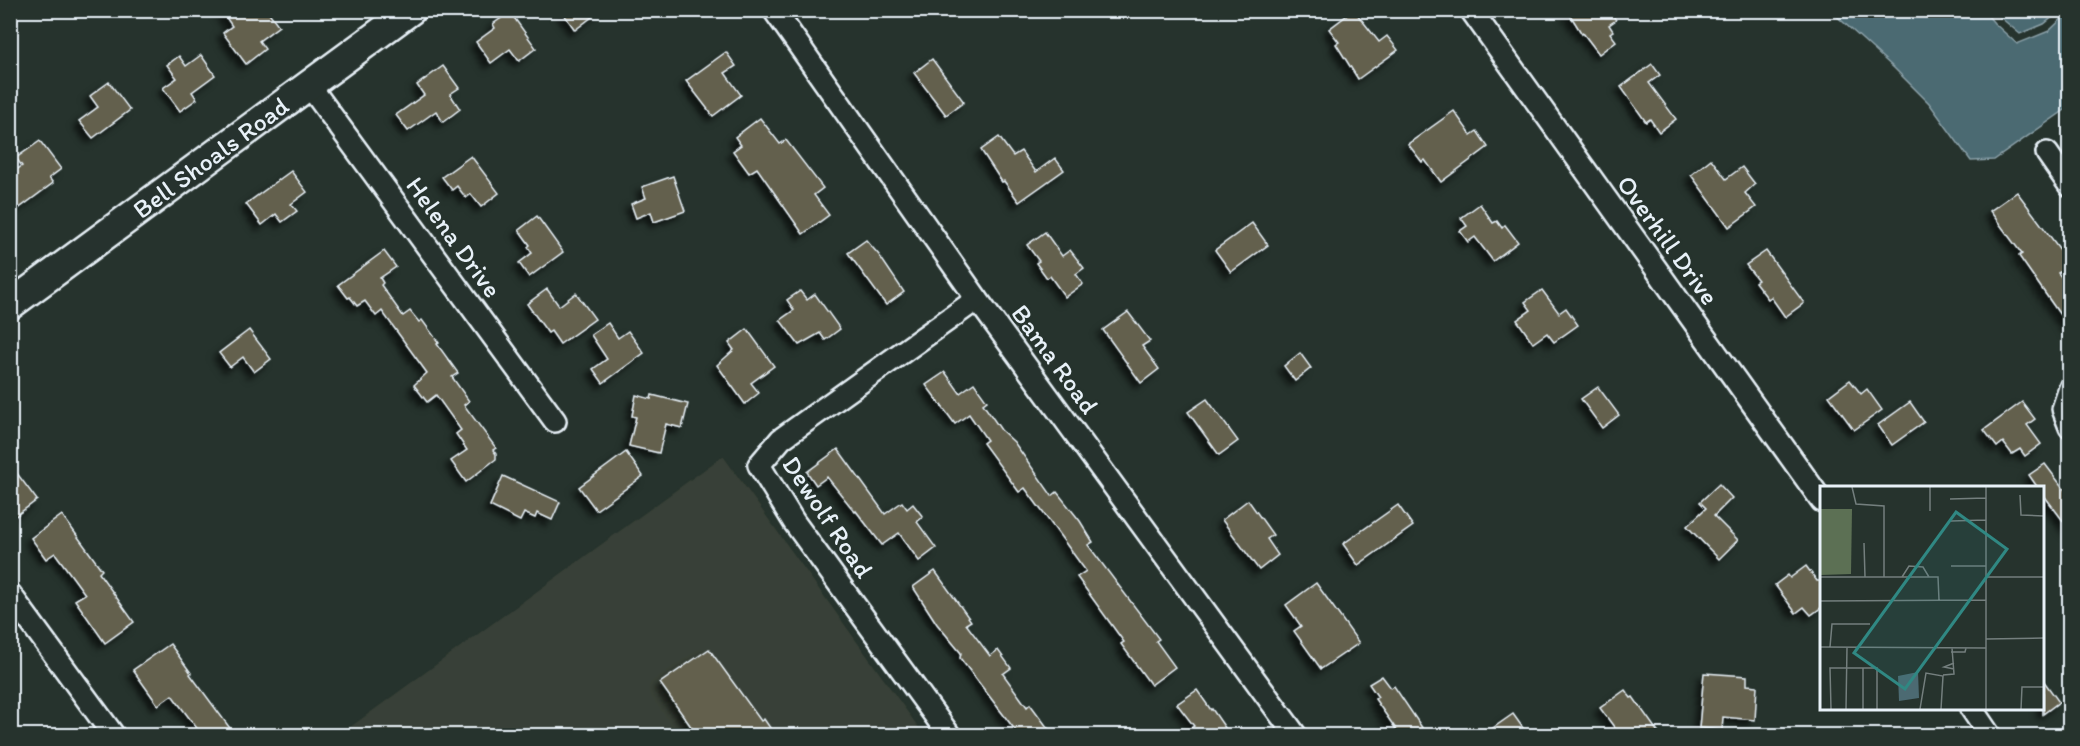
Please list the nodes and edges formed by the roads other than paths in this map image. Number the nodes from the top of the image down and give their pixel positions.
1 (411, 10) edge
2 (774, 10) edge
3 (1471, 10) edge
4 (309, 86) junction
5 (2047, 153) dead end
6 (2070, 186) edge
7 (978, 299) junction
8 (10, 305) edge
9 (2070, 388) edge
10 (555, 421) dead end
11 (2070, 427) edge
12 (1820, 498) edge
13 (10, 594) edge
14 (1972, 710) edge
15 (114, 735) edge
16 (950, 735) edge
17 (1296, 735) edge
18 (1990, 735) edge

1 - 4 main road, Bell Shoals Road
2 - 7 street, Bama Road
3 - 12 street, Overhill Drive
4 - 8 main road, Bell Shoals Road
4 - 10 street, Helena Drive
5 - 6 street
7 - 16 street, Dewolf Road
7 - 17 street, Bama Road
9 - 11 street
13 - 15 street
14 - 18 street

